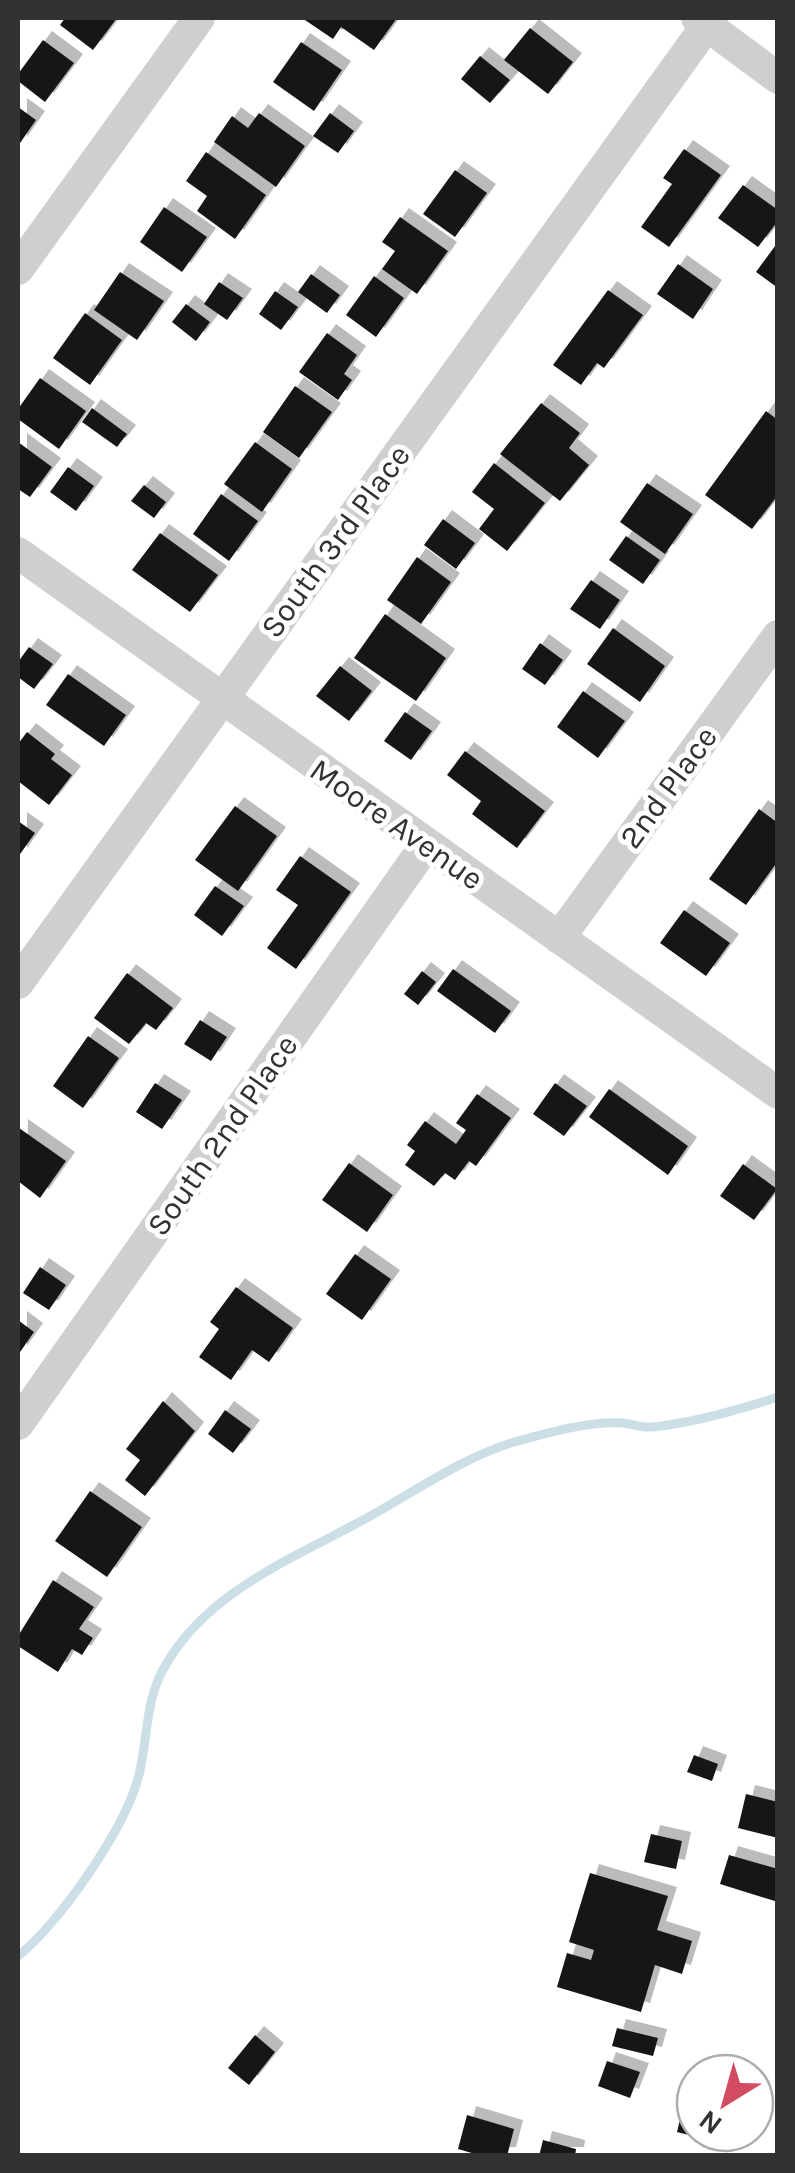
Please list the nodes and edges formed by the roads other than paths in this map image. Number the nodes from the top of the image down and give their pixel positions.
1 (199, 18) edge
2 (705, 20) edge
3 (778, 78) edge
4 (18, 270) edge
5 (18, 553) edge
6 (778, 636) edge
7 (221, 698) junction
8 (426, 845) junction
9 (559, 938) junction
10 (18, 983) edge
11 (778, 1093) edge
12 (18, 1424) edge

1 - 4 street
2 - 3 street
2 - 7 street, South 3rd Place
5 - 7 street, Moore Avenue
6 - 9 street, 2nd Place
7 - 8 street, Moore Avenue
7 - 10 street, South 3rd Place
8 - 9 street, Moore Avenue
8 - 12 street, South 2nd Place
9 - 11 street, Moore Avenue

